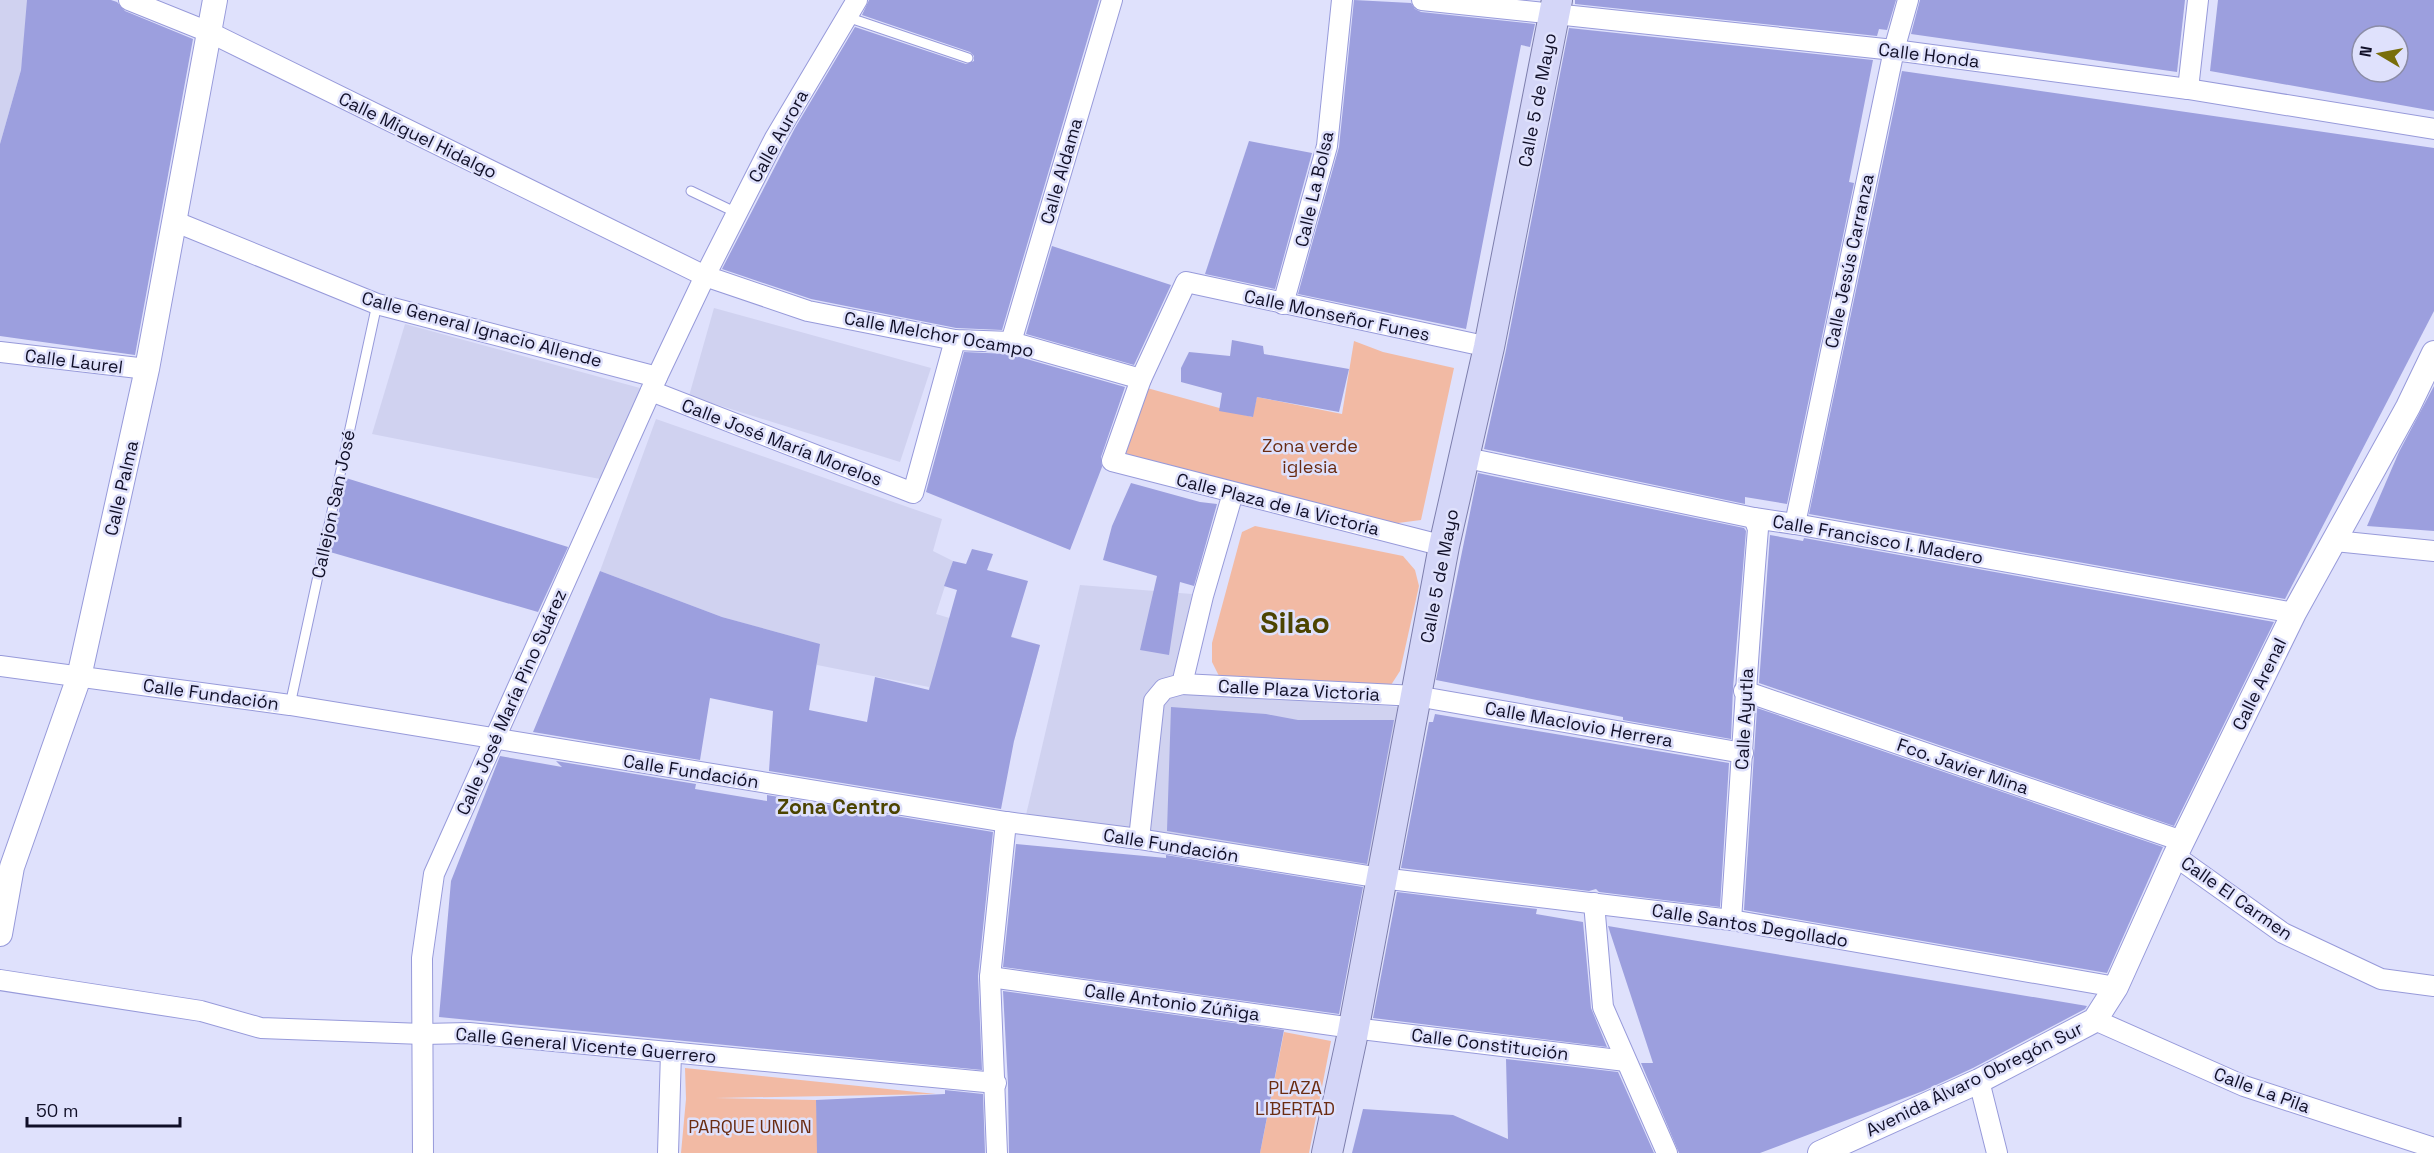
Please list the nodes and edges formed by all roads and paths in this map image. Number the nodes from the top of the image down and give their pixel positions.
1 (129, 0) edge
2 (215, 0) edge
3 (1112, 0) edge
4 (1342, 0) edge
5 (1422, 0) edge
6 (1908, 0) edge
7 (2198, 0) edge
8 (851, 5) edge
9 (1556, 7) edge
10 (211, 33) junction
11 (1894, 50) junction
12 (968, 58) dead end
13 (2188, 89) junction
14 (2434, 129) edge
15 (692, 191) dead end
16 (737, 213) junction
17 (176, 222) junction
18 (705, 276) junction
19 (377, 304) junction
20 (1283, 304) junction
21 (956, 340) junction
22 (1011, 342) junction
23 (1489, 347) junction
24 (0, 352) edge
25 (2434, 353) edge
26 (147, 369) junction
27 (1141, 379) junction
28 (654, 384) junction
29 (1462, 457) junction
30 (1233, 493) junction
31 (1754, 518) junction
32 (1795, 524) junction
33 (2335, 541) junction
34 (1444, 546) junction
35 (2434, 551) edge
36 (2294, 613) junction
37 (0, 666) edge
38 (79, 677) junction
39 (1182, 684) junction
40 (1744, 691) junction
41 (1416, 696) junction
42 (290, 705) junction
43 (494, 739) junction
44 (1743, 753) junction
45 (1006, 822) junction
46 (1140, 839) junction
47 (2179, 848) junction
48 (1381, 878) junction
49 (1594, 903) junction
50 (1731, 920) junction
51 (0, 934) edge
52 (990, 977) junction
53 (0, 980) edge
54 (2434, 986) edge
55 (2116, 987) junction
56 (2095, 1020) junction
57 (1353, 1028) junction
58 (423, 1034) junction
59 (671, 1052) junction
60 (1626, 1061) junction
61 (1979, 1081) junction
62 (996, 1083) junction
63 (2434, 1148) edge
64 (423, 1153) edge
65 (668, 1153) edge
66 (997, 1153) edge
67 (1327, 1153) edge
68 (1667, 1153) edge
69 (1820, 1153) edge
70 (1997, 1153) edge

1 - 10 street, Calle Miguel Hidalgo
2 - 10 street, Calle Palma
3 - 22 street, Calle Aldama
4 - 20 street, Calle La Bolsa
5 - 9 street, Calle Honda
6 - 11 street, Calle Jesús Carranza
7 - 13 street
8 - 12 lane
8 - 16 street, Calle Aurora
9 - 11 street, Calle Honda
9 - 23 main road, Calle 5 de Mayo
10 - 17 street, Calle Palma
10 - 18 street, Calle Miguel Hidalgo
11 - 13 street, Calle Honda
11 - 32 street, Calle Jesús Carranza
13 - 14 street, Calle Honda
15 - 16 lane
16 - 18 street, Calle Aurora
17 - 19 street, Calle General Ignacio Allende
17 - 26 street, Calle Palma
18 - 21 street, Calle Melchor Ocampo
18 - 28 street, Calle José María Pino Suárez
19 - 28 street, Calle General Ignacio Allende
19 - 42 lane, Callejon San José
20 - 23 street, Calle Monseñor Funes
20 - 27 street, Calle Monseñor Funes
21 - 22 street, Calle Melchor Ocampo
21 - 28 street, Calle José María Morelos
22 - 27 street, Calle Melchor Ocampo
23 - 29 main road, Calle 5 de Mayo
24 - 26 street, Calle Laurel
25 - 33 street, Calle Arenal
26 - 38 street, Calle Palma
27 - 30 street, Calle Plaza de la Victoria
28 - 43 street, Calle José María Pino Suárez
29 - 31 street, Calle Francisco I. Madero
29 - 34 main road, Calle 5 de Mayo
30 - 34 street, Calle Plaza de la Victoria
30 - 39 street
31 - 32 street, Calle Francisco I. Madero
31 - 40 street, Calle Ayutla
32 - 36 street, Calle Francisco I. Madero
33 - 35 street
33 - 36 street, Calle Arenal
34 - 41 main road, Calle 5 de Mayo
36 - 47 street, Calle Arenal
37 - 38 street, Calle Fundación
38 - 42 street, Calle Fundación
38 - 51 street, Calle Palma
39 - 41 street, Calle Plaza Victoria
39 - 46 street
40 - 44 street, Calle Ayutla
40 - 47 street, Fco. Javier Mina
41 - 44 street, Calle Maclovio Herrera
41 - 48 main road, Calle 5 de Mayo
42 - 43 street, Calle Fundación
43 - 45 street, Calle Fundación
43 - 58 street, Calle José María Pino Suárez
44 - 50 street, Calle Ayutla
45 - 46 street, Calle Fundación
45 - 52 street
46 - 48 street, Calle Fundación
47 - 54 street, Calle El Carmen
47 - 55 street, Calle Arenal
48 - 49 street, Calle Santos Degollado
48 - 57 main road, Calle 5 de Mayo
49 - 50 street, Calle Santos Degollado
49 - 60 street
50 - 55 street, Calle Santos Degollado
52 - 57 street, Calle Antonio Zúñiga
52 - 62 street
53 - 58 street, Calle General Vicente Guerrero
55 - 56 street, Calle Arenal
56 - 61 street, Avenida Álvaro Obregón Sur
56 - 63 street, Calle La Pila
57 - 60 street, Calle Constitución
57 - 67 main road, Calle 5 de Mayo
58 - 59 street, Calle General Vicente Guerrero
58 - 64 street, Calle José María Pino Suárez
59 - 62 street, Calle General Vicente Guerrero
59 - 65 street
60 - 68 street
61 - 69 street, Avenida Álvaro Obregón Sur
61 - 70 street
62 - 66 street

